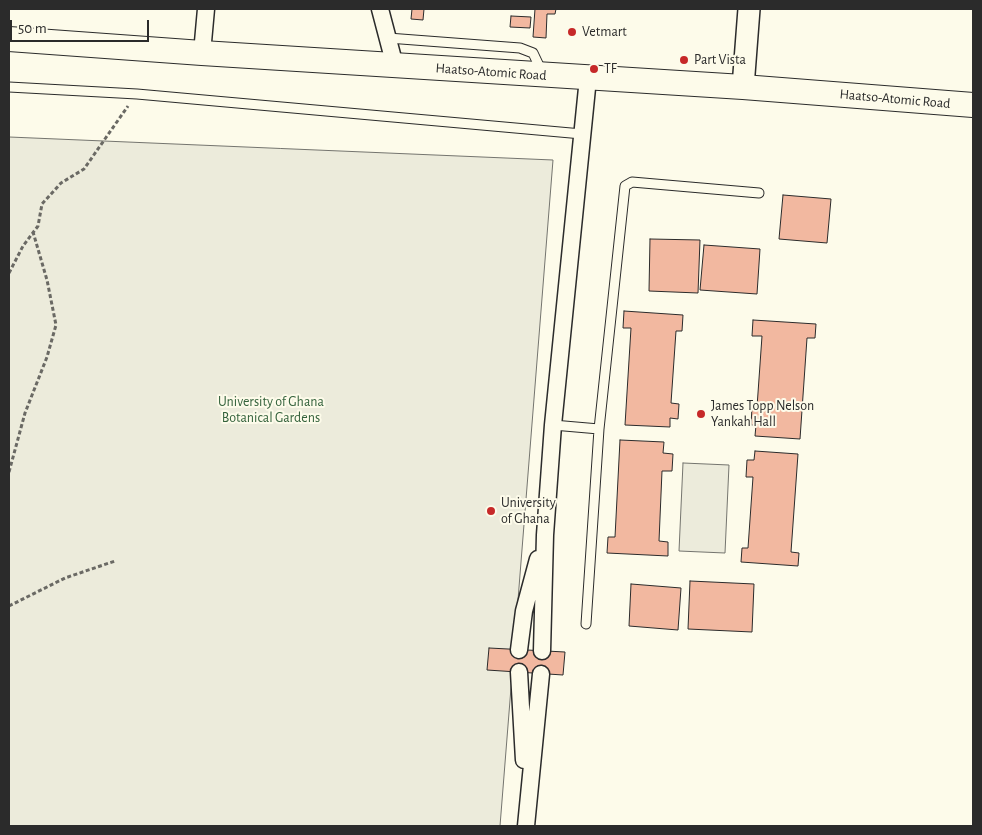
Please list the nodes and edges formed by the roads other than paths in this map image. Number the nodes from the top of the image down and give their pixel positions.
1 (206, 9) edge
2 (380, 9) edge
3 (749, 9) edge
4 (9, 38) edge
5 (388, 38) junction
6 (202, 53) junction
7 (395, 66) junction
8 (544, 75) junction
9 (588, 78) junction
10 (744, 86) junction
11 (9, 87) edge
12 (973, 105) edge
13 (582, 134) junction
14 (759, 193) dead end
15 (553, 425) junction
16 (599, 429) junction
17 (545, 535) junction
18 (586, 624) dead end
19 (519, 650) dead end
20 (542, 651) dead end
21 (519, 672) dead end
22 (540, 674) dead end
23 (527, 808) junction
24 (526, 826) edge

1 - 6 street
2 - 5 street
3 - 10 street
4 - 6 main road, Haatso-Atomic Road
5 - 7 street
5 - 8 lane
6 - 7 main road, Haatso-Atomic Road
7 - 8 main road, Haatso-Atomic Road
8 - 9 main road, Haatso-Atomic Road
9 - 10 main road, Haatso-Atomic Road
9 - 13 street
10 - 12 main road, Haatso-Atomic Road
11 - 13 lane
13 - 15 street
14 - 16 lane
15 - 16 lane
15 - 17 street
16 - 18 lane
17 - 19 street
17 - 20 street
21 - 23 street
22 - 23 street
23 - 24 street

